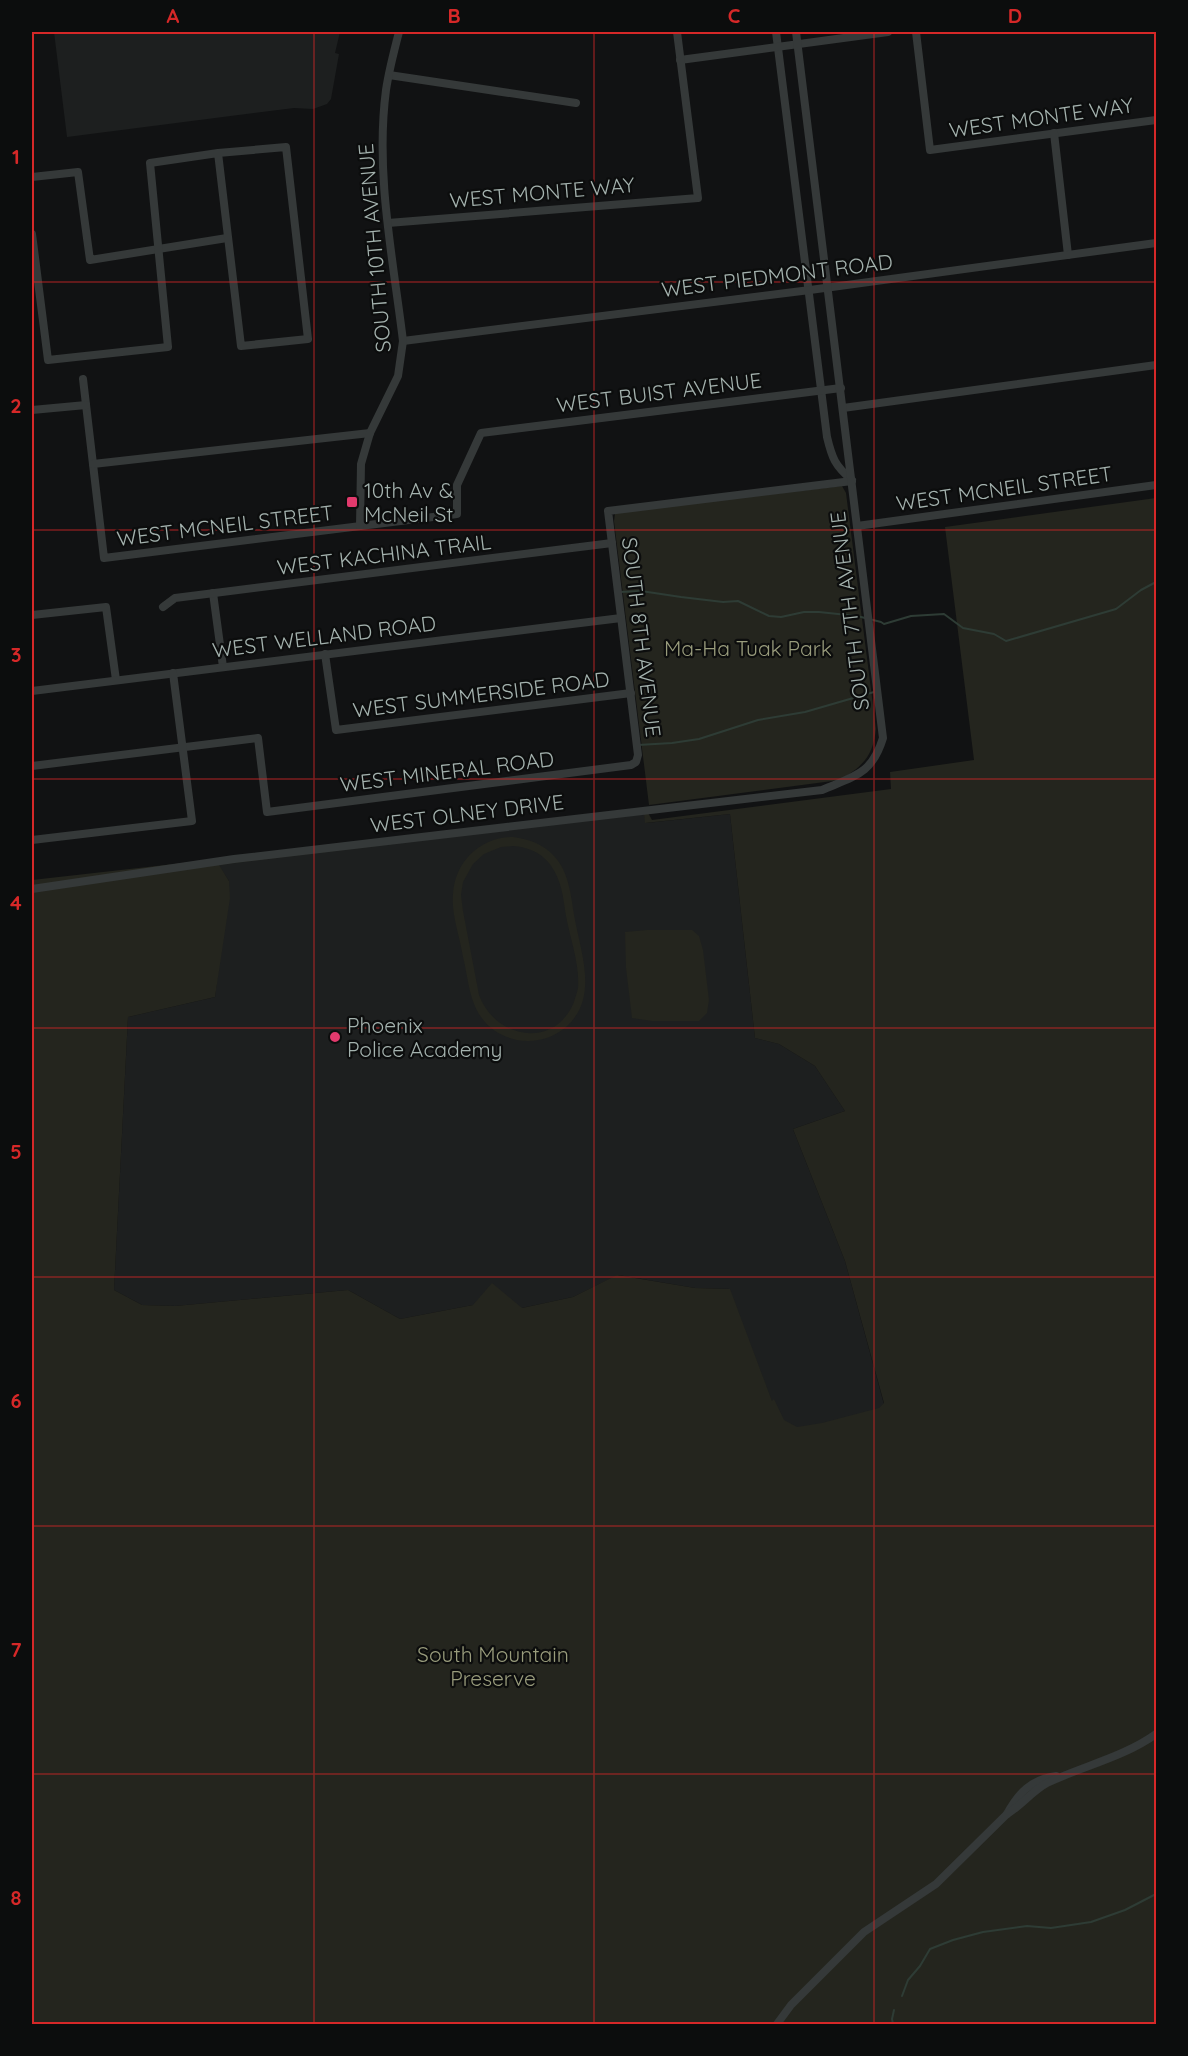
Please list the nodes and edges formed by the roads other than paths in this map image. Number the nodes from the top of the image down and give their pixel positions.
1 (399, 32) edge
2 (677, 32) edge
3 (776, 32) edge
4 (796, 32) edge
5 (888, 32) edge
6 (916, 32) edge
7 (798, 44) junction
8 (778, 46) junction
9 (680, 60) junction
10 (389, 75) junction
11 (576, 103) dead end
12 (1156, 120) edge
13 (1054, 134) junction
14 (218, 153) junction
15 (32, 177) edge
16 (388, 223) junction
17 (32, 234) edge
18 (227, 238) junction
19 (1156, 243) edge
20 (159, 249) junction
21 (1068, 255) junction
22 (829, 287) junction
23 (810, 290) junction
24 (403, 340) junction
25 (1156, 366) edge
26 (83, 379) dead end
27 (841, 388) junction
28 (822, 390) junction
29 (86, 405) junction
30 (843, 408) junction
31 (32, 410) edge
32 (370, 433) junction
33 (93, 464) junction
34 (852, 480) junction
35 (1156, 485) edge
36 (457, 514) joint
37 (360, 526) junction
38 (857, 526) junction
39 (612, 543) junction
40 (213, 593) junction
41 (163, 606) dead end
42 (32, 615) edge
43 (621, 618) junction
44 (325, 654) junction
45 (223, 667) junction
46 (174, 674) junction
47 (116, 680) junction
48 (32, 691) edge
49 (631, 693) junction
50 (883, 738) joint
51 (183, 747) junction
52 (631, 765) joint
53 (32, 766) edge
54 (32, 840) edge
55 (32, 889) edge
56 (1156, 1734) edge
57 (777, 2025) edge

1 - 10 street, SOUTH 10TH AVENUE
2 - 9 street
3 - 8 street, SOUTH 7TH AVENUE
4 - 7 street, SOUTH 7TH AVENUE
5 - 7 street
6 - 13 street, WEST MONTE WAY
7 - 8 street
7 - 22 street, SOUTH 7TH AVENUE
8 - 9 street
8 - 23 street, SOUTH 7TH AVENUE
9 - 16 street, WEST MONTE WAY
10 - 11 street
10 - 16 street, SOUTH 10TH AVENUE
12 - 13 street, WEST MONTE WAY
13 - 21 street
14 - 18 street
14 - 18 street
14 - 20 street
15 - 20 street
16 - 24 street, SOUTH 10TH AVENUE
17 - 20 street
18 - 20 street
19 - 21 street, WEST PIEDMONT ROAD
21 - 22 street, WEST PIEDMONT ROAD
22 - 23 street, WEST PIEDMONT ROAD
22 - 27 street, SOUTH 7TH AVENUE
23 - 24 street, WEST PIEDMONT ROAD
23 - 28 street, SOUTH 7TH AVENUE
24 - 32 street, SOUTH 10TH AVENUE
25 - 30 street
26 - 29 street
27 - 28 street, WEST BUIST AVENUE
27 - 30 street, SOUTH 7TH AVENUE
28 - 34 street, SOUTH 7TH AVENUE
28 - 36 street, WEST BUIST AVENUE
29 - 31 street
29 - 33 street
30 - 34 street, SOUTH 7TH AVENUE
32 - 33 street
32 - 37 street, SOUTH 10TH AVENUE
33 - 37 street, WEST MCNEIL STREET
34 - 38 street, SOUTH 7TH AVENUE
34 - 39 street, SOUTH 8TH AVENUE
35 - 38 street, WEST MCNEIL STREET
36 - 37 street, WEST MCNEIL STREET
38 - 50 street, SOUTH 7TH AVENUE
39 - 40 street, WEST KACHINA TRAIL
39 - 43 street, SOUTH 8TH AVENUE
40 - 41 street, WEST KACHINA TRAIL
40 - 45 street
42 - 47 street
43 - 44 street, WEST WELLAND ROAD
43 - 49 street, SOUTH 8TH AVENUE
44 - 45 street, WEST WELLAND ROAD
44 - 49 street, WEST SUMMERSIDE ROAD
45 - 46 street, WEST WELLAND ROAD
46 - 47 street, WEST WELLAND ROAD
46 - 51 street
47 - 48 street, WEST WELLAND ROAD
49 - 52 street, SOUTH 8TH AVENUE
50 - 55 street, WEST OLNEY DRIVE
51 - 52 street, WEST MINERAL ROAD
51 - 53 street
51 - 54 street
56 - 57 street

